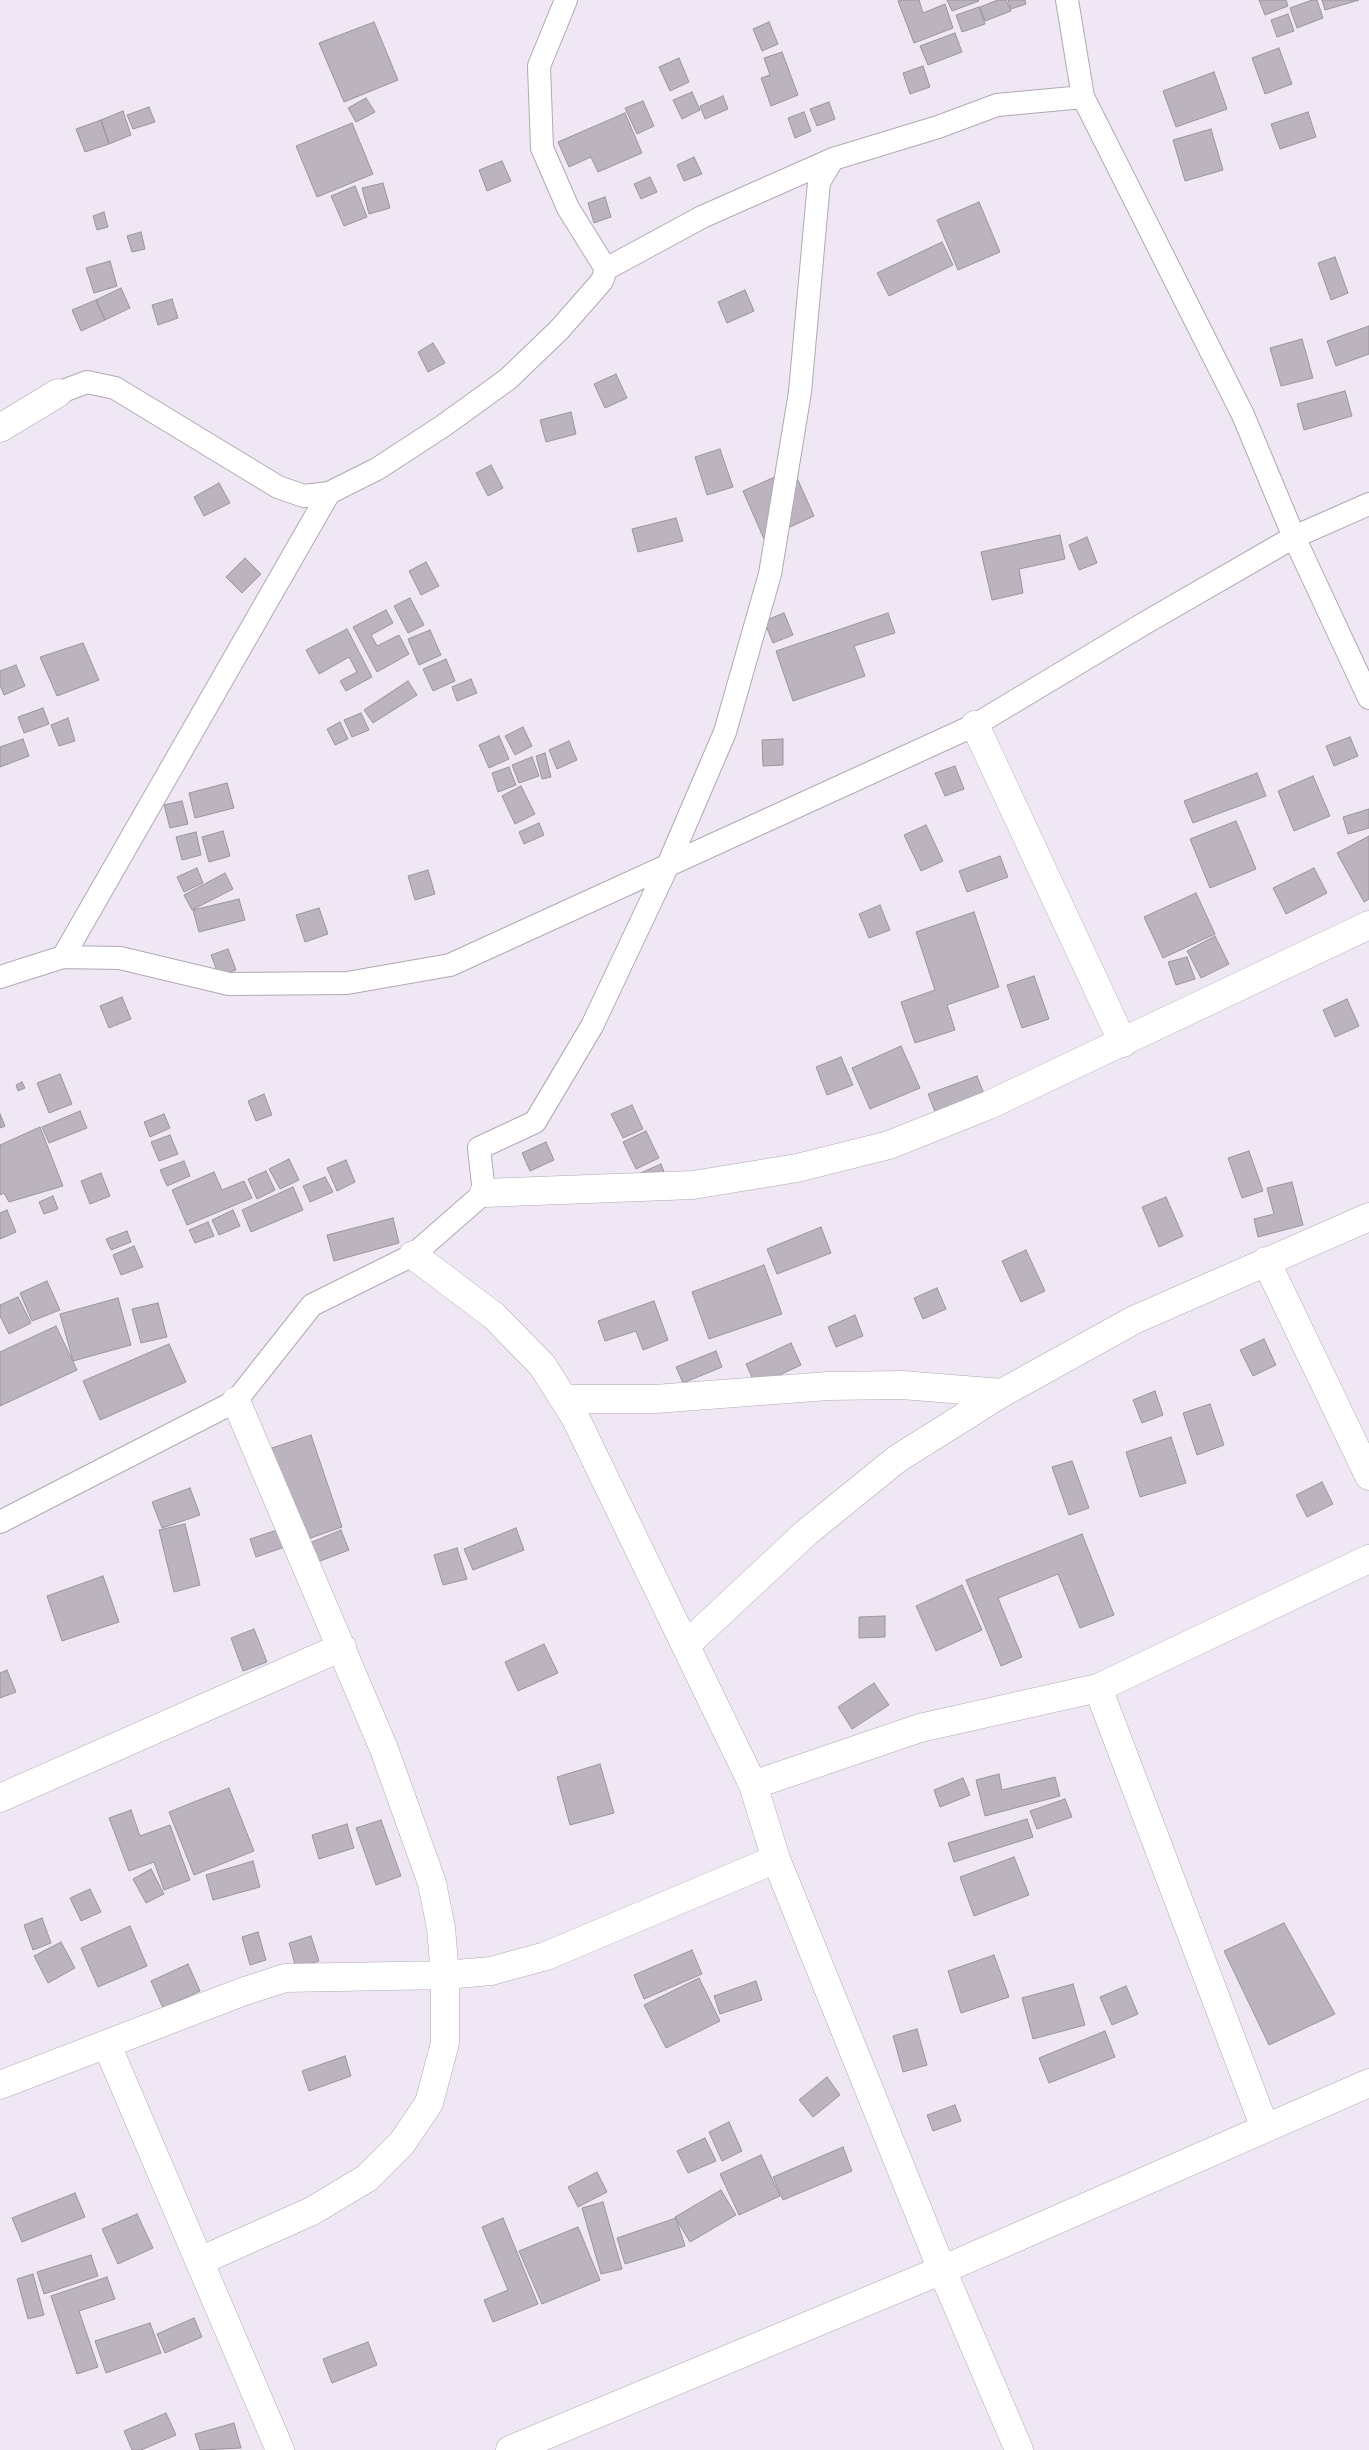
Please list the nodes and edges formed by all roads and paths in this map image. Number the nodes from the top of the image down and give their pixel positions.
1 (566, 0) edge
2 (1067, 0) edge
3 (1083, 97) junction
4 (833, 159) junction
5 (606, 269) junction
6 (58, 393) joint
7 (0, 428) edge
8 (329, 493) junction
9 (1369, 504) edge
10 (1294, 537) junction
11 (1369, 698) edge
12 (975, 725) junction
13 (668, 865) junction
14 (1369, 925) edge
15 (63, 957) junction
16 (0, 977) edge
17 (1123, 1043) junction
18 (484, 1193) junction
19 (1369, 1216) edge
20 (413, 1255) junction
21 (1266, 1261) junction
22 (1002, 1393) junction
23 (564, 1399) junction
24 (236, 1401) junction
25 (1369, 1476) edge
26 (0, 1522) edge
27 (1369, 1559) edge
28 (686, 1645) junction
29 (342, 1647) junction
30 (1098, 1688) junction
31 (753, 1785) junction
32 (0, 1798) edge
33 (776, 1859) junction
34 (445, 1975) junction
35 (107, 2045) junction
36 (1369, 2083) edge
37 (0, 2085) edge
38 (1265, 2128) junction
39 (200, 2261) junction
40 (942, 2270) junction
41 (280, 2450) edge
42 (510, 2450) edge
43 (1019, 2450) edge

1 - 5 lane
2 - 3 lane
3 - 4 lane
3 - 10 lane
4 - 5 lane
4 - 13 lane
5 - 8 lane
6 - 7 street
6 - 8 lane
8 - 15 lane
9 - 10 lane
10 - 11 lane
10 - 12 lane
12 - 13 lane
12 - 17 street
13 - 15 lane
13 - 18 lane
14 - 17 street
15 - 16 lane
17 - 18 street
18 - 20 lane
19 - 21 street
20 - 23 street
20 - 24 lane
21 - 22 street
21 - 25 street
22 - 23 street
22 - 28 street
23 - 28 street
24 - 26 lane
24 - 29 street
27 - 30 street
28 - 31 street
29 - 32 street
29 - 34 street
30 - 31 street
30 - 38 street
31 - 33 street
33 - 34 street
33 - 40 street
34 - 35 street
34 - 39 street
35 - 37 street
35 - 39 street
36 - 38 street
38 - 40 street
39 - 41 street
40 - 42 street
40 - 43 street

